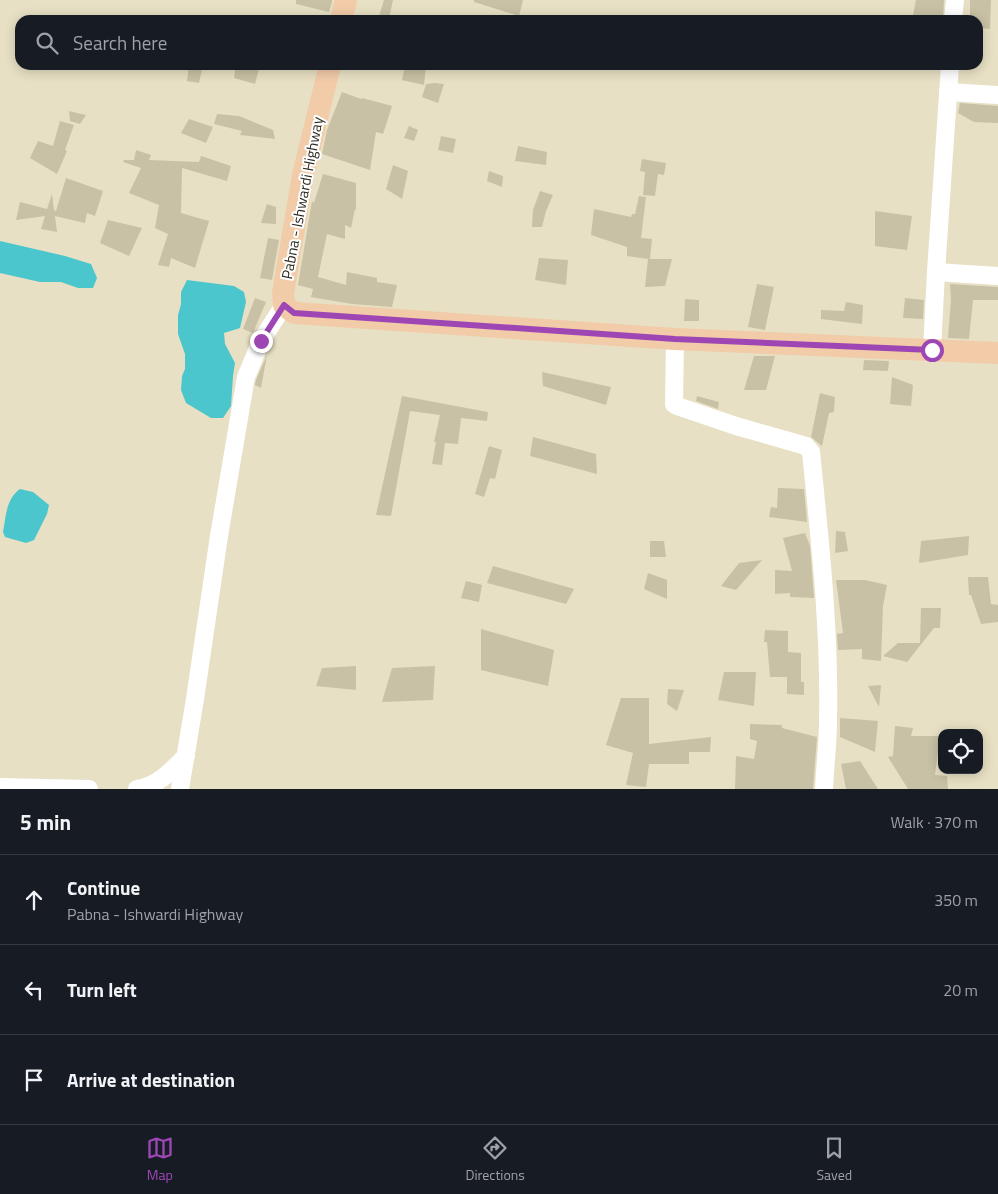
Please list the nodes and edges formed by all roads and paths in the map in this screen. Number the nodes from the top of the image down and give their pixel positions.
1 (346, 0) edge
2 (955, 0) edge
3 (342, 15) edge
4 (954, 15) edge
5 (329, 70) edge
6 (950, 70) edge
7 (948, 92) junction
8 (998, 95) edge
9 (936, 272) junction
10 (998, 276) edge
11 (284, 305) junction
12 (675, 339) junction
13 (932, 350) junction
14 (998, 353) edge
15 (186, 756) junction
16 (0, 787) edge
17 (89, 789) edge
18 (137, 789) edge
19 (180, 789) edge
20 (824, 789) edge

1 - 3 main road
2 - 4 street
5 - 11 main road, Pabna - Ishwardi Highway
6 - 7 street
7 - 8 street
7 - 9 street
9 - 10 street
9 - 13 street
11 - 12 main road
11 - 15 street
12 - 13 main road
12 - 20 street
13 - 14 main road
15 - 18 street
15 - 19 street
16 - 17 street

